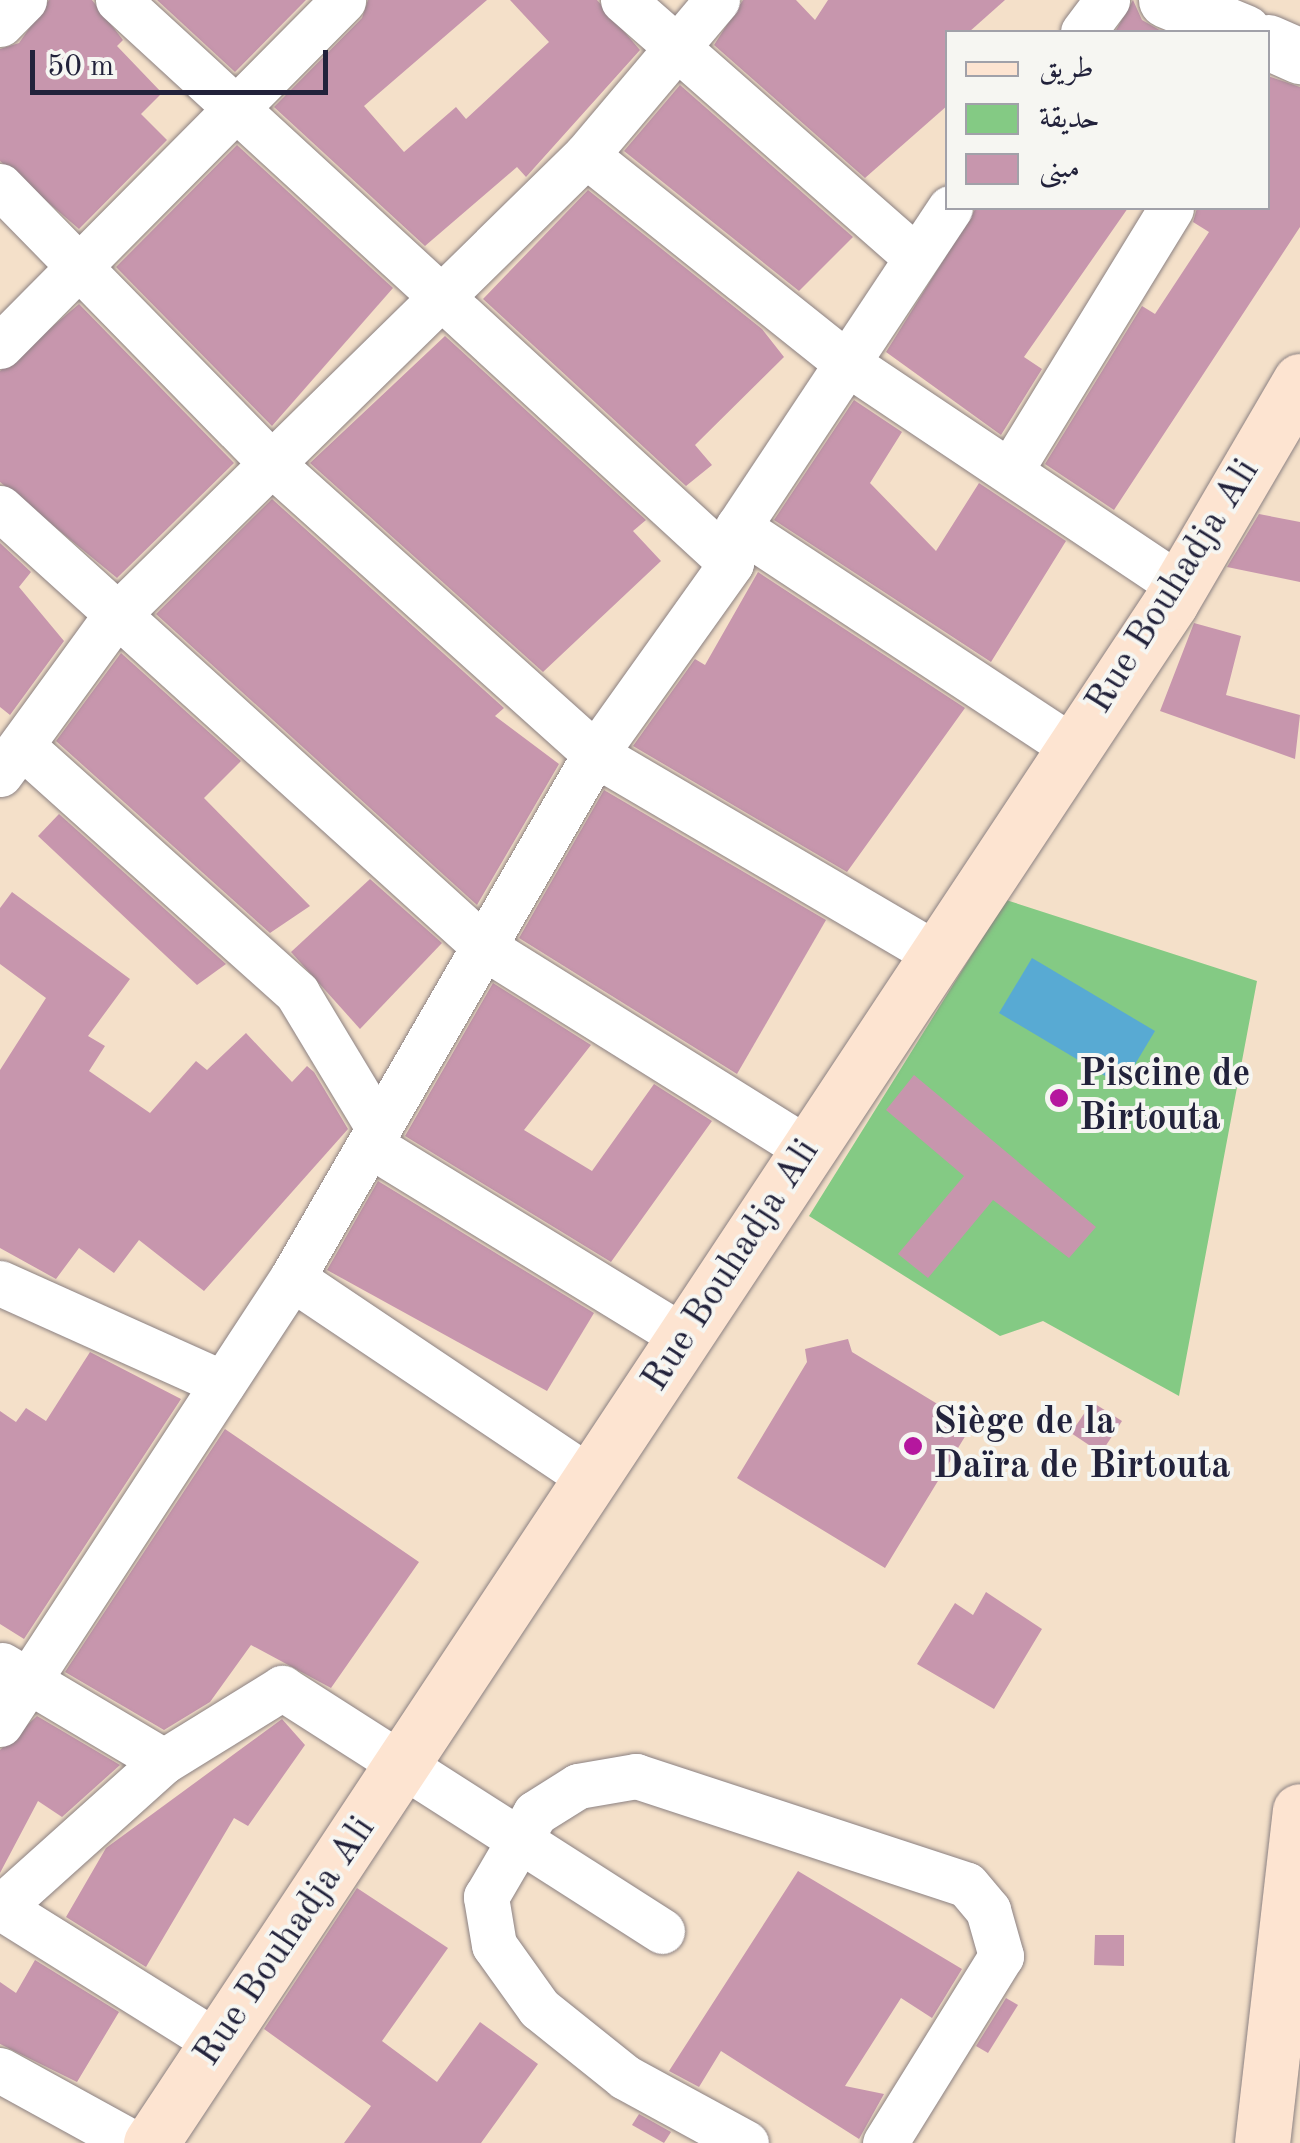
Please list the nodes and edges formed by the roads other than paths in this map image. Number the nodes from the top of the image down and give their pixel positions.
1 (24, 0) edge
2 (118, 0) edge
3 (344, 0) edge
4 (623, 0) edge
5 (716, 0) edge
6 (1108, 0) edge
7 (1166, 0) edge
8 (0, 24) edge
9 (1085, 30) edge
10 (1239, 30) edge
11 (1270, 43) edge
12 (673, 48) junction
13 (1300, 56) edge
14 (236, 105) junction
15 (586, 155) junction
16 (0, 186) edge
17 (948, 210) edge
18 (1170, 210) edge
19 (914, 256) junction
20 (82, 265) junction
21 (436, 300) junction
22 (0, 346) edge
23 (847, 364) junction
24 (1300, 382) edge
25 (271, 463) junction
26 (1010, 471) junction
27 (0, 508) edge
28 (734, 545) junction
29 (1180, 586) junction
30 (113, 619) junction
31 (1072, 748) junction
32 (594, 754) junction
33 (11, 760) edge
34 (486, 949) junction
35 (939, 956) junction
36 (373, 1135) junction
37 (807, 1149) junction
38 (292, 1278) junction
39 (0, 1283) edge
40 (686, 1338) junction
41 (223, 1383) junction
42 (592, 1480) junction
43 (13, 1672) edge
44 (0, 1724) edge
45 (164, 1761) junction
46 (405, 1765) junction
47 (1300, 1811) edge
48 (518, 1838) junction
49 (0, 1908) edge
50 (662, 1930) dead end
51 (218, 2043) junction
52 (0, 2070) edge
53 (133, 2143) edge
54 (152, 2143) edge
55 (746, 2143) edge
56 (885, 2143) edge
57 (1262, 2143) edge

1 - 8 street
2 - 14 street
3 - 14 street
4 - 12 street
5 - 12 street
6 - 9 street
7 - 10 street
11 - 13 street
12 - 15 street
12 - 19 street
14 - 20 street
14 - 21 street
15 - 21 street
15 - 23 street
16 - 20 street
17 - 19 street
18 - 26 street
19 - 23 street
20 - 22 street
20 - 25 street
21 - 25 street
21 - 28 street
23 - 26 street
23 - 28 street
24 - 29 main road, Rue Bouhadja Ali
25 - 30 street
25 - 32 street
26 - 29 street
27 - 30 street
28 - 31 street
28 - 32 street
29 - 31 main road, Rue Bouhadja Ali
30 - 33 street
30 - 34 street
31 - 35 main road, Rue Bouhadja Ali
32 - 34 street
32 - 35 street
33 - 36 street
34 - 36 street
34 - 37 street
35 - 37 main road, Rue Bouhadja Ali
36 - 38 street
36 - 40 street
37 - 40 main road, Rue Bouhadja Ali
38 - 41 street
38 - 42 street
39 - 41 street
40 - 42 main road, Rue Bouhadja Ali
41 - 43 street
42 - 46 main road, Rue Bouhadja Ali
43 - 44 street
43 - 45 street
45 - 46 street
45 - 49 street
46 - 48 street
46 - 51 main road, Rue Bouhadja Ali
47 - 57 main road
48 - 50 street
48 - 55 street
48 - 56 street
49 - 51 street
51 - 54 main road, Rue Bouhadja Ali
52 - 53 street

